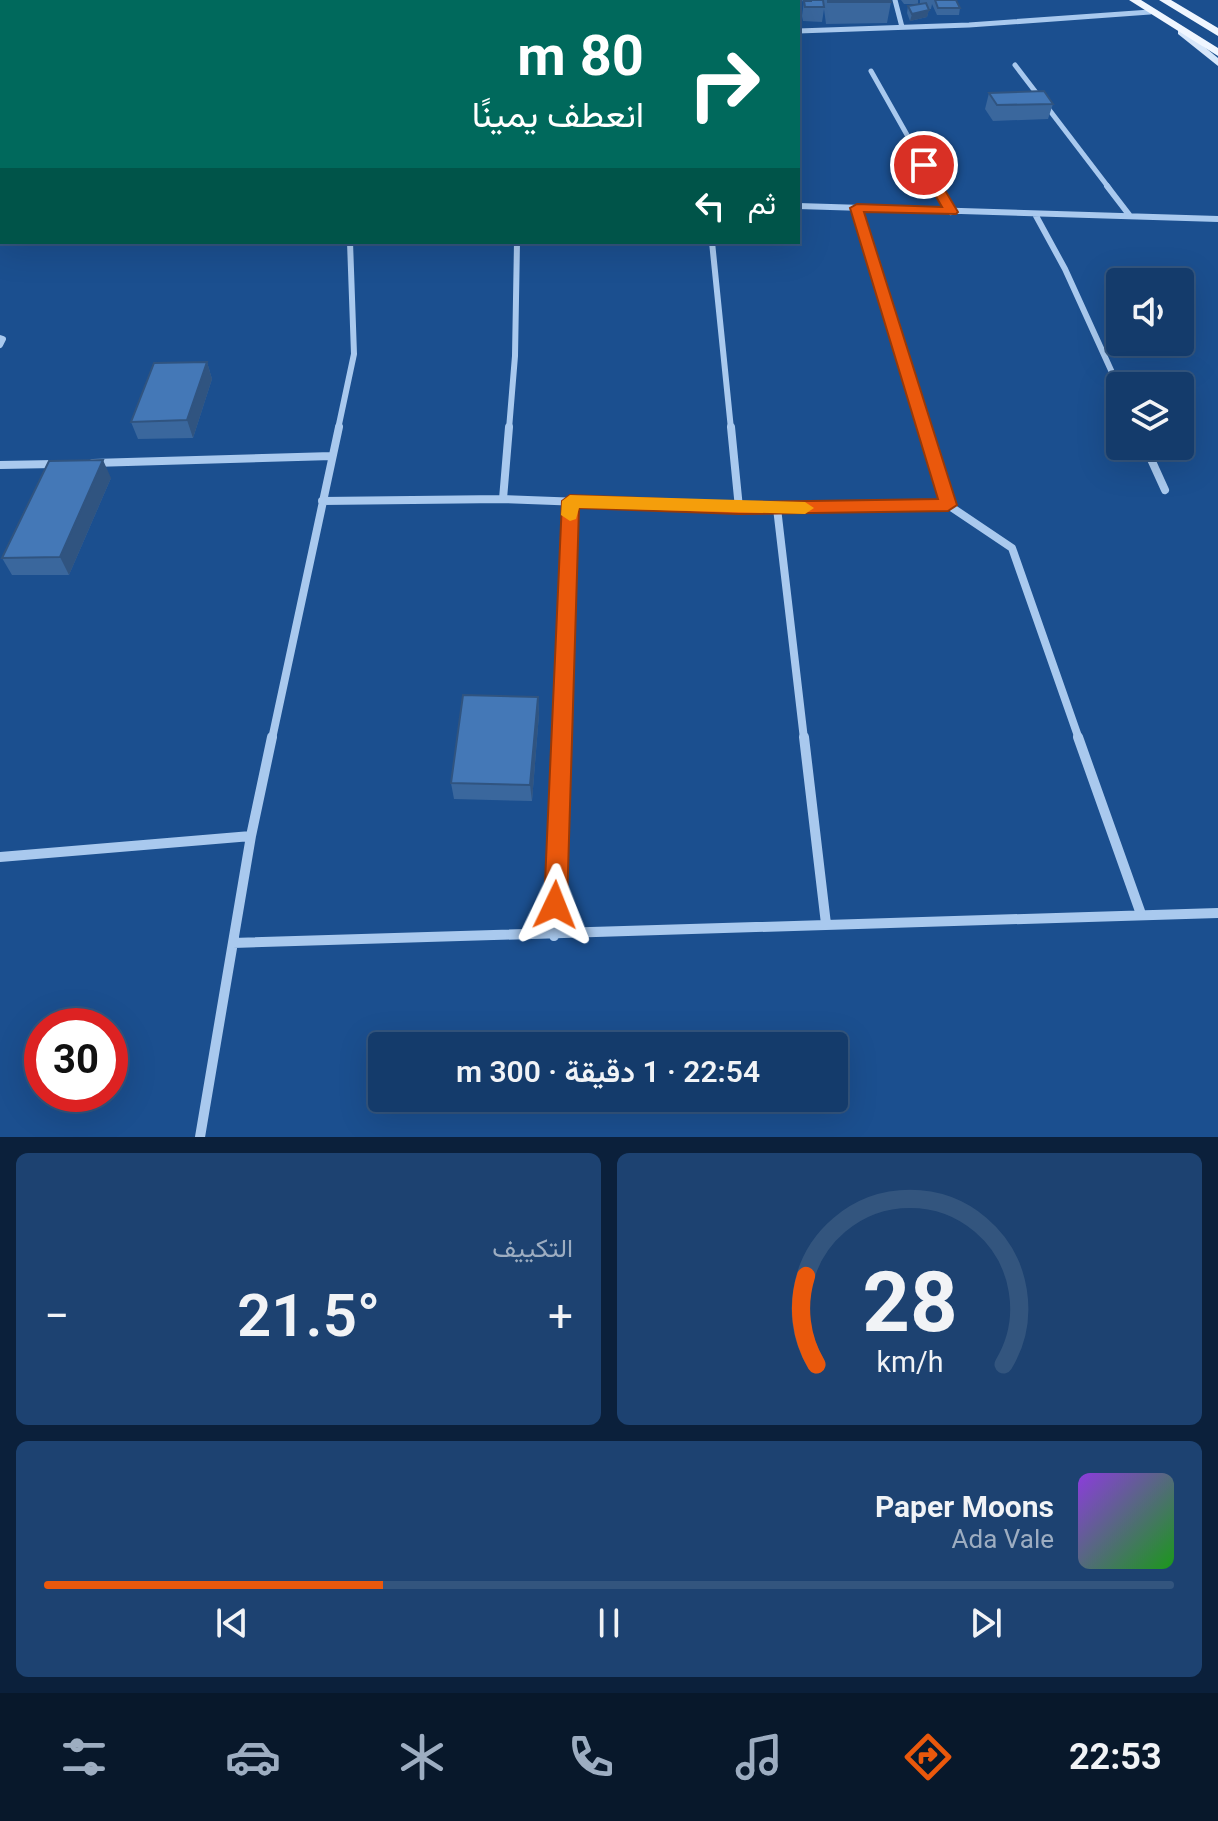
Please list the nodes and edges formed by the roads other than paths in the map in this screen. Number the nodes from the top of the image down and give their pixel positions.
1 (895, 0) edge
2 (1134, 0) edge
3 (1164, 0) edge
4 (1150, 12) junction
5 (902, 27) junction
6 (800, 31) edge
7 (1181, 32) junction
8 (1218, 33) edge
9 (1218, 53) edge
10 (1218, 63) edge
11 (1015, 65) dead end
12 (871, 71) dead end
13 (800, 206) edge
14 (857, 208) junction
15 (951, 212) junction
16 (1035, 214) junction
17 (1130, 216) junction
18 (1218, 219) edge
19 (350, 244) edge
20 (517, 244) edge
21 (712, 244) edge
22 (0, 338) edge
23 (0, 345) edge
24 (1112, 372) edge
25 (332, 456) junction
26 (1151, 460) edge
27 (79, 463) edge
28 (63, 464) edge
29 (0, 465) edge
30 (1165, 490) dead end
31 (503, 499) junction
32 (322, 501) junction
33 (570, 501) junction
34 (948, 505) junction
35 (739, 508) junction
36 (777, 508) junction
37 (251, 836) junction
38 (0, 857) edge
39 (1218, 913) edge
40 (1141, 914) junction
41 (826, 924) junction
42 (554, 936) junction
43 (233, 943) junction
44 (200, 1137) edge

1 - 5 street
2 - 4 main road
3 - 8 main road
4 - 5 street
4 - 7 main road
5 - 6 street
7 - 9 main road
7 - 10 main road
11 - 17 street
12 - 15 street
13 - 14 street
14 - 15 street
14 - 34 street
15 - 16 street
16 - 17 street
16 - 24 street
17 - 18 street
19 - 25 street
20 - 31 street
21 - 35 street
22 - 23 street
25 - 27 street
25 - 32 street
26 - 30 street
28 - 29 street
31 - 32 street
31 - 33 street
32 - 37 street
33 - 35 street
33 - 42 street
34 - 36 street
34 - 40 street
35 - 36 street
36 - 41 street
37 - 38 street
37 - 43 street
39 - 40 street
40 - 41 street
41 - 42 street
42 - 43 street
43 - 44 street

